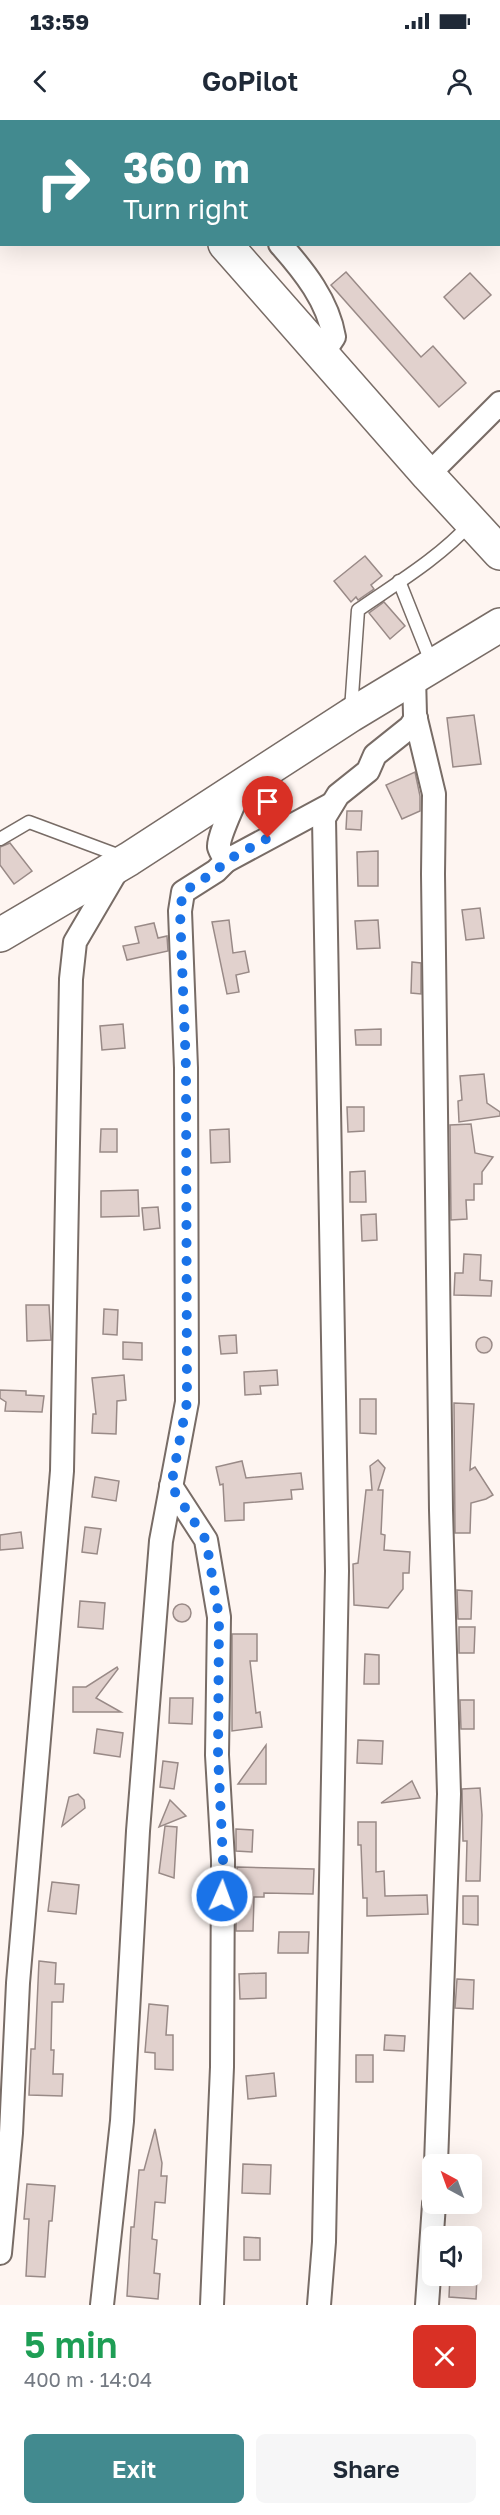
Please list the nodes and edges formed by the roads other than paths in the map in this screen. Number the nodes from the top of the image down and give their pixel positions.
1 (227, 246) edge
2 (282, 246) edge
3 (322, 355) junction
4 (500, 403) edge
5 (429, 476) junction
6 (472, 522) junction
7 (500, 553) edge
8 (399, 581) junction
9 (500, 625) edge
10 (424, 671) junction
11 (351, 715) junction
12 (416, 718) junction
13 (241, 787) junction
14 (332, 804) junction
15 (0, 839) edge
16 (226, 861) junction
17 (124, 862) junction
18 (0, 935) edge
19 (171, 1486) junction
20 (436, 2154) edge
21 (433, 2214) edge
22 (0, 2253) edge
23 (102, 2305) edge
24 (213, 2305) edge
25 (319, 2305) edge
26 (427, 2305) edge

1 - 3 main road
2 - 3 street
3 - 5 main road
4 - 5 street
5 - 6 main road
6 - 7 main road
6 - 8 lane
8 - 10 lane
8 - 11 lane
9 - 10 main road
10 - 11 main road
10 - 12 street
11 - 13 main road
12 - 14 street
12 - 20 street
13 - 16 street
13 - 17 main road
14 - 16 street
14 - 25 street
15 - 17 lane
16 - 19 street
17 - 18 main road
17 - 22 street
19 - 23 street
19 - 24 street
21 - 26 street

